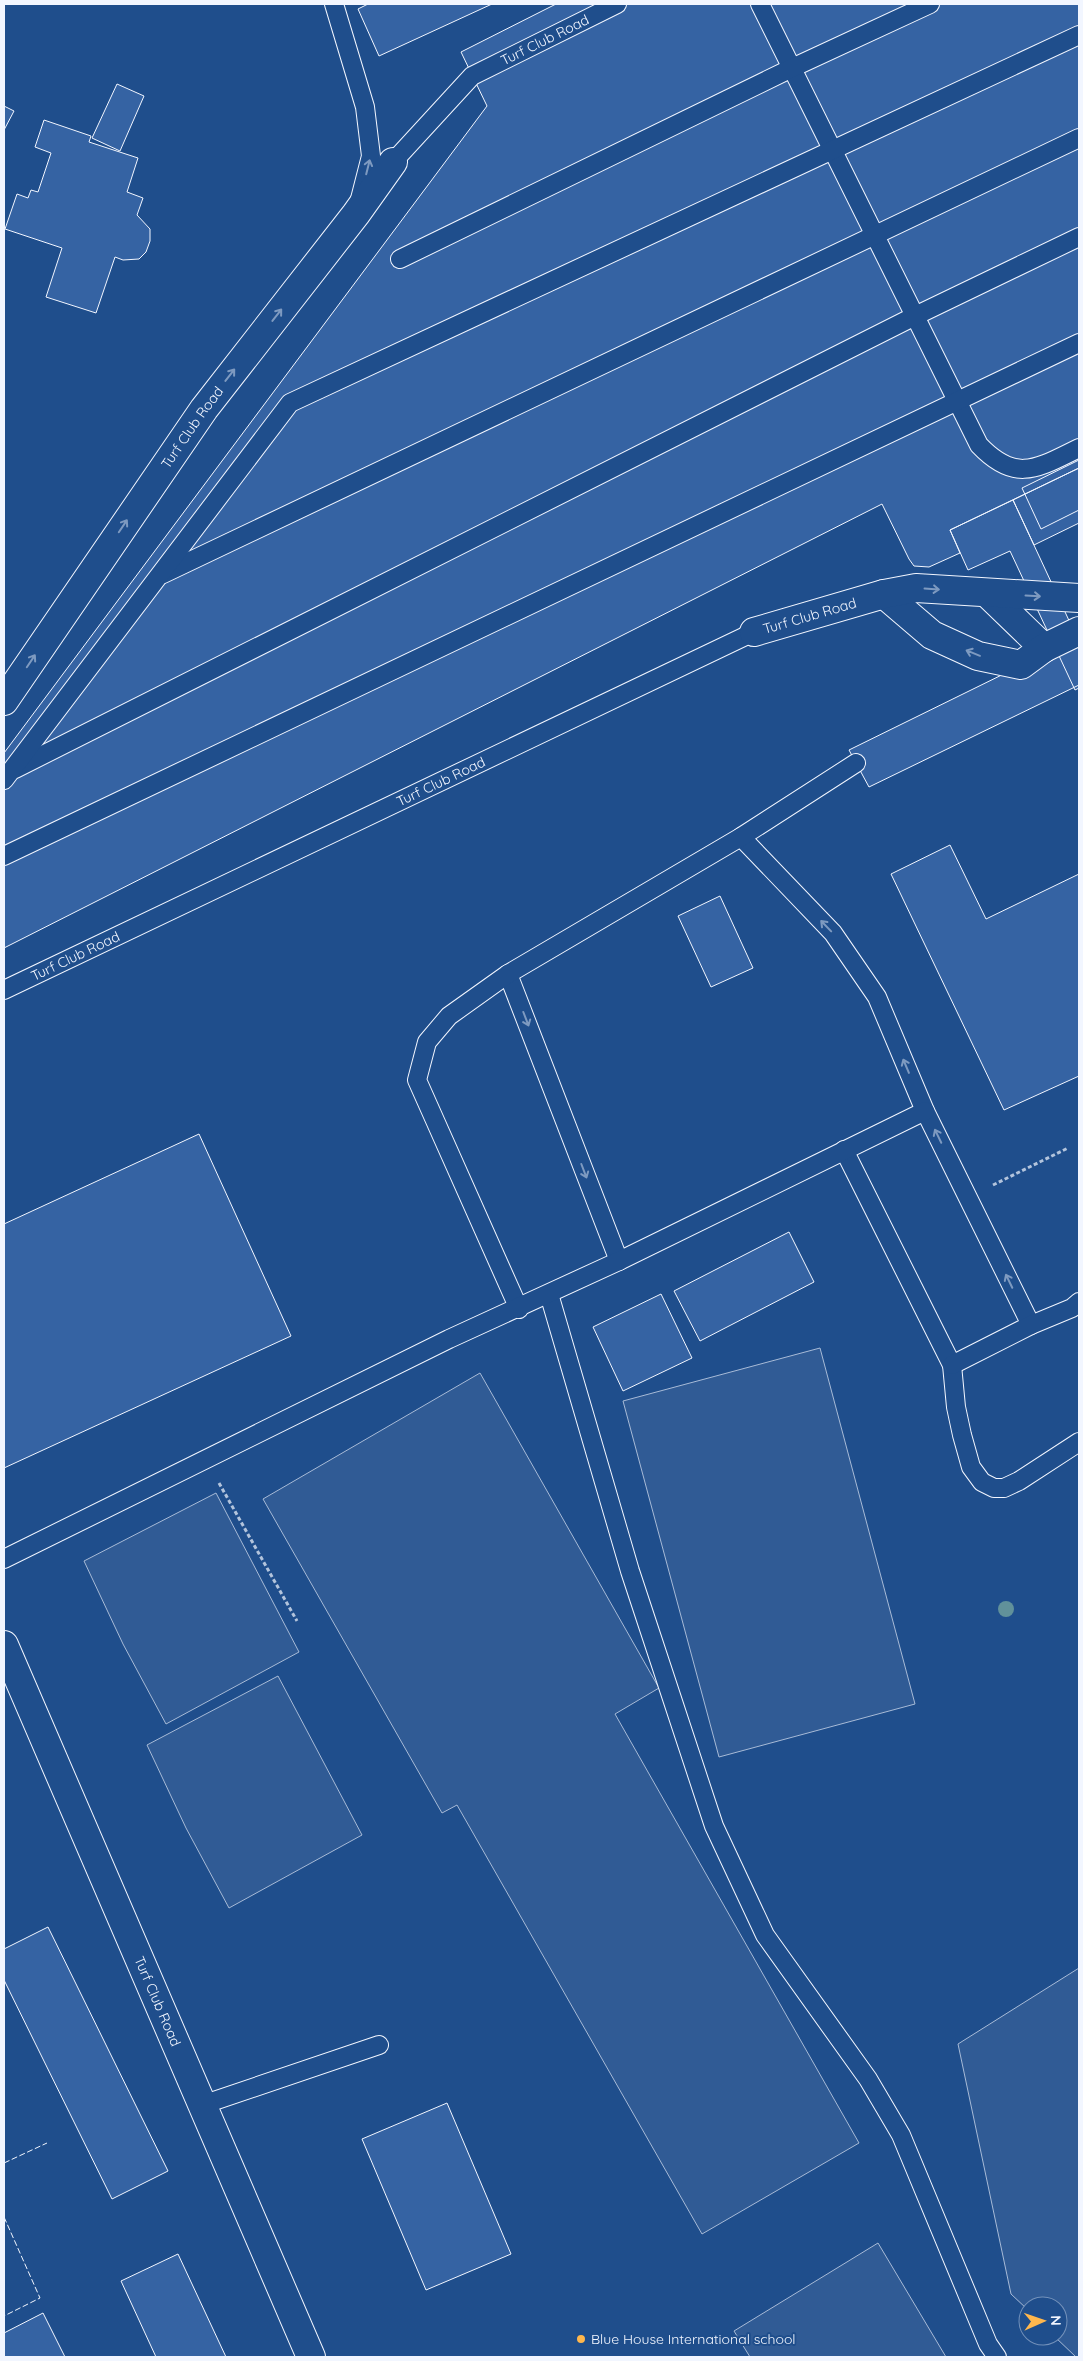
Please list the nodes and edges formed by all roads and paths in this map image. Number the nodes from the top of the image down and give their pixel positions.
1 (334, 4) edge
2 (617, 4) edge
3 (760, 4) edge
4 (930, 4) edge
5 (1079, 34) edge
6 (792, 68) junction
7 (1079, 138) edge
8 (833, 150) junction
9 (393, 162) joint
10 (356, 214) junction
11 (875, 235) junction
12 (1079, 237) edge
13 (400, 259) dead end
14 (915, 316) junction
15 (1079, 343) edge
16 (958, 401) junction
17 (1079, 448) edge
18 (159, 575) junction
19 (987, 593) junction
20 (884, 594) junction
21 (1079, 598) edge
22 (1079, 631) edge
23 (754, 632) joint
24 (1044, 648) junction
25 (4, 701) edge
26 (856, 763) dead end
27 (7, 776) edge
28 (741, 837) junction
29 (4, 856) edge
30 (508, 974) junction
31 (4, 990) edge
32 (925, 1111) junction
33 (1068, 1148) dead end
34 (844, 1150) junction
35 (968, 1198) junction
36 (619, 1261) junction
37 (549, 1294) junction
38 (519, 1309) junction
39 (1077, 1310) edge
40 (1030, 1325) junction
41 (952, 1365) junction
42 (1079, 1442) edge
43 (206, 1459) junction
44 (4, 1559) edge
45 (297, 1621) dead end
46 (4, 1645) edge
47 (379, 2045) dead end
48 (202, 2105) junction
49 (312, 2357) edge
50 (997, 2357) edge

10 -> 1 lane
2 - 9 lane, Turf Club Road
3 - 6 lane
4 - 6 lane
5 - 8 lane
6 - 8 lane
6 - 13 lane
7 - 11 lane
8 - 11 lane
8 - 18 lane
9 - 10 street, Turf Club Road
25 -> 10 street, Turf Club Road
11 - 14 lane
11 - 18 lane
12 - 14 lane
14 - 16 lane
14 - 27 lane
15 - 16 lane
16 - 17 lane
16 - 29 lane
18 - 27 lane
20 -> 19 street, Turf Club Road
19 -> 21 street, Turf Club Road
19 - 24 street
20 - 23 street, Turf Club Road
24 -> 20 street
22 - 24 street
23 - 31 lane, Turf Club Road
26 - 28 lane
28 - 30 lane
32 -> 28 lane
30 -> 36 lane
30 - 38 lane
32 - 34 lane
35 -> 32 lane
33 - 35 path
34 - 36 lane
34 - 41 lane
40 -> 35 lane
36 - 37 lane
37 - 38 lane
37 - 50 lane
38 - 43 lane
39 - 40 lane
40 - 41 lane
41 - 42 lane
43 - 44 lane
43 - 45 path
46 - 48 street, Turf Club Road
47 - 48 lane
48 - 49 street, Turf Club Road

